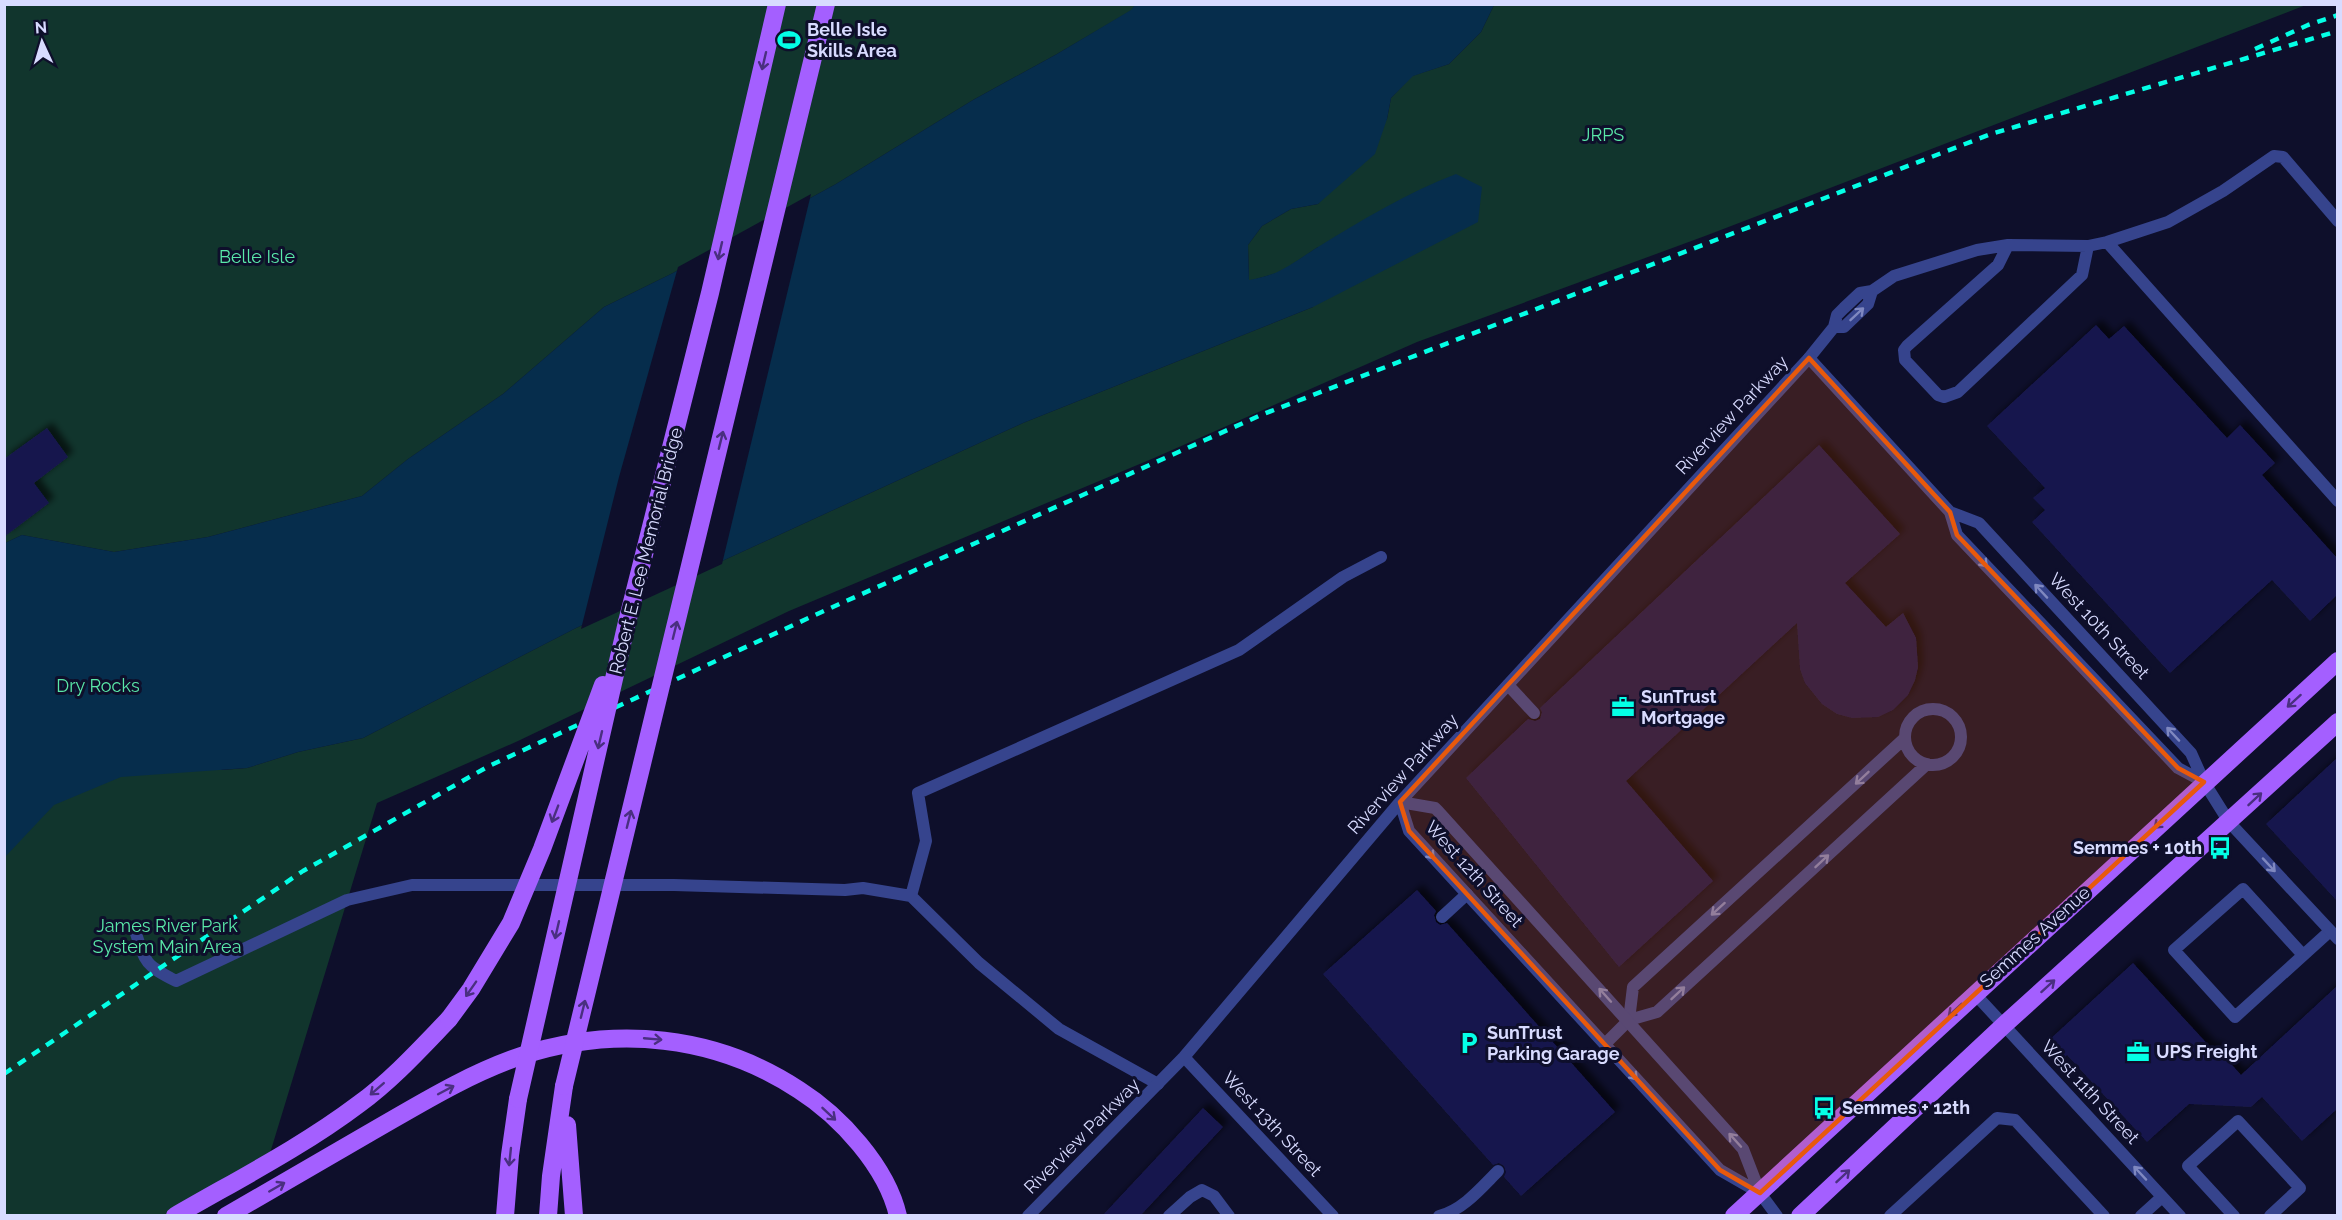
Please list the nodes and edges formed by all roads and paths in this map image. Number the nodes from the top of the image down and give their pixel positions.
1 (777, 4) edge
2 (826, 4) edge
3 (2337, 221) edge
4 (2107, 242) junction
5 (2008, 245) junction
6 (2088, 246) junction
7 (1809, 358) junction
8 (2337, 501) edge
9 (1950, 512) junction
10 (1381, 557) dead end
11 (627, 622) junction
12 (2337, 661) edge
13 (1508, 685) junction
14 (1534, 713) dead end
15 (2337, 722) edge
16 (1905, 738) junction
17 (1927, 764) junction
18 (2204, 782) junction
19 (1400, 802) junction
20 (2229, 822) junction
21 (1467, 894) junction
22 (911, 896) junction
23 (1442, 917) dead end
24 (135, 930) dead end
25 (2334, 935) edge
26 (2303, 955) junction
27 (1974, 993) junction
28 (1629, 1020) junction
29 (2004, 1025) junction
30 (1605, 1044) junction
31 (1184, 1057) junction
32 (1158, 1084) junction
33 (564, 1086) junction
34 (1498, 1171) dead end
35 (1760, 1192) junction
36 (2162, 1197) junction
37 (175, 1215) edge
38 (226, 1215) edge
39 (505, 1215) edge
40 (548, 1215) edge
41 (574, 1215) edge
42 (898, 1215) edge
43 (1028, 1215) edge
44 (1169, 1215) edge
45 (1229, 1215) edge
46 (1333, 1215) edge
47 (1439, 1215) edge
48 (1734, 1215) edge
49 (1777, 1215) edge
50 (1800, 1215) edge
51 (1890, 1215) edge
52 (2104, 1215) edge
53 (2141, 1215) edge
54 (2180, 1215) edge
55 (2234, 1215) edge
56 (2270, 1215) edge

1 -> 11 main road, Robert E. Lee Memorial Bridge
33 -> 2 main road, bridge
3 - 4 street, Riverview Parkway
4 - 6 street, Riverview Parkway
4 - 8 street
5 - 6 street, Riverview Parkway
5 - 6 street
5 - 7 street, Riverview Parkway
7 - 9 street, West 10th Street
7 - 13 street, Riverview Parkway
9 -> 18 street, West 10th Street
18 -> 9 street, West 10th Street
10 - 22 street
11 -> 37 main road, bridge
11 -> 39 main road, Robert E. Lee Memorial Bridge, bridge
12 -> 18 main road, Semmes Avenue
13 - 14 street
13 - 19 street, Riverview Parkway
20 -> 15 main road
16 - 17 street
16 - 17 street
16 -> 28 street
28 -> 17 street
18 - 20 street, West 10th Street
18 -> 27 main road, Semmes Avenue
19 -> 21 street, West 12th Street
28 -> 19 street, West 12th Street
19 - 31 street, Riverview Parkway
20 -> 25 street, West 10th Street
29 -> 20 main road
21 - 23 street
21 - 30 street, West 12th Street
22 - 24 street
22 - 32 street
25 - 26 street
26 - 26 street
27 - 29 street, West 11th Street
27 -> 35 main road, Semmes Avenue
28 - 30 street
35 -> 28 street, West 12th Street
36 -> 29 street, West 11th Street
50 -> 29 main road
30 -> 35 street, West 12th Street
31 - 32 street, Riverview Parkway
31 - 46 street, West 13th Street
32 - 43 street, Riverview Parkway
33 - 40 main road
33 - 41 main road
34 - 47 street
35 - 48 main road, Semmes Avenue
35 - 49 street, West 12th Street
36 - 53 street
36 - 54 street, West 11th Street
38 -> 42 main road
44 - 45 street
51 - 52 street
55 - 56 street

